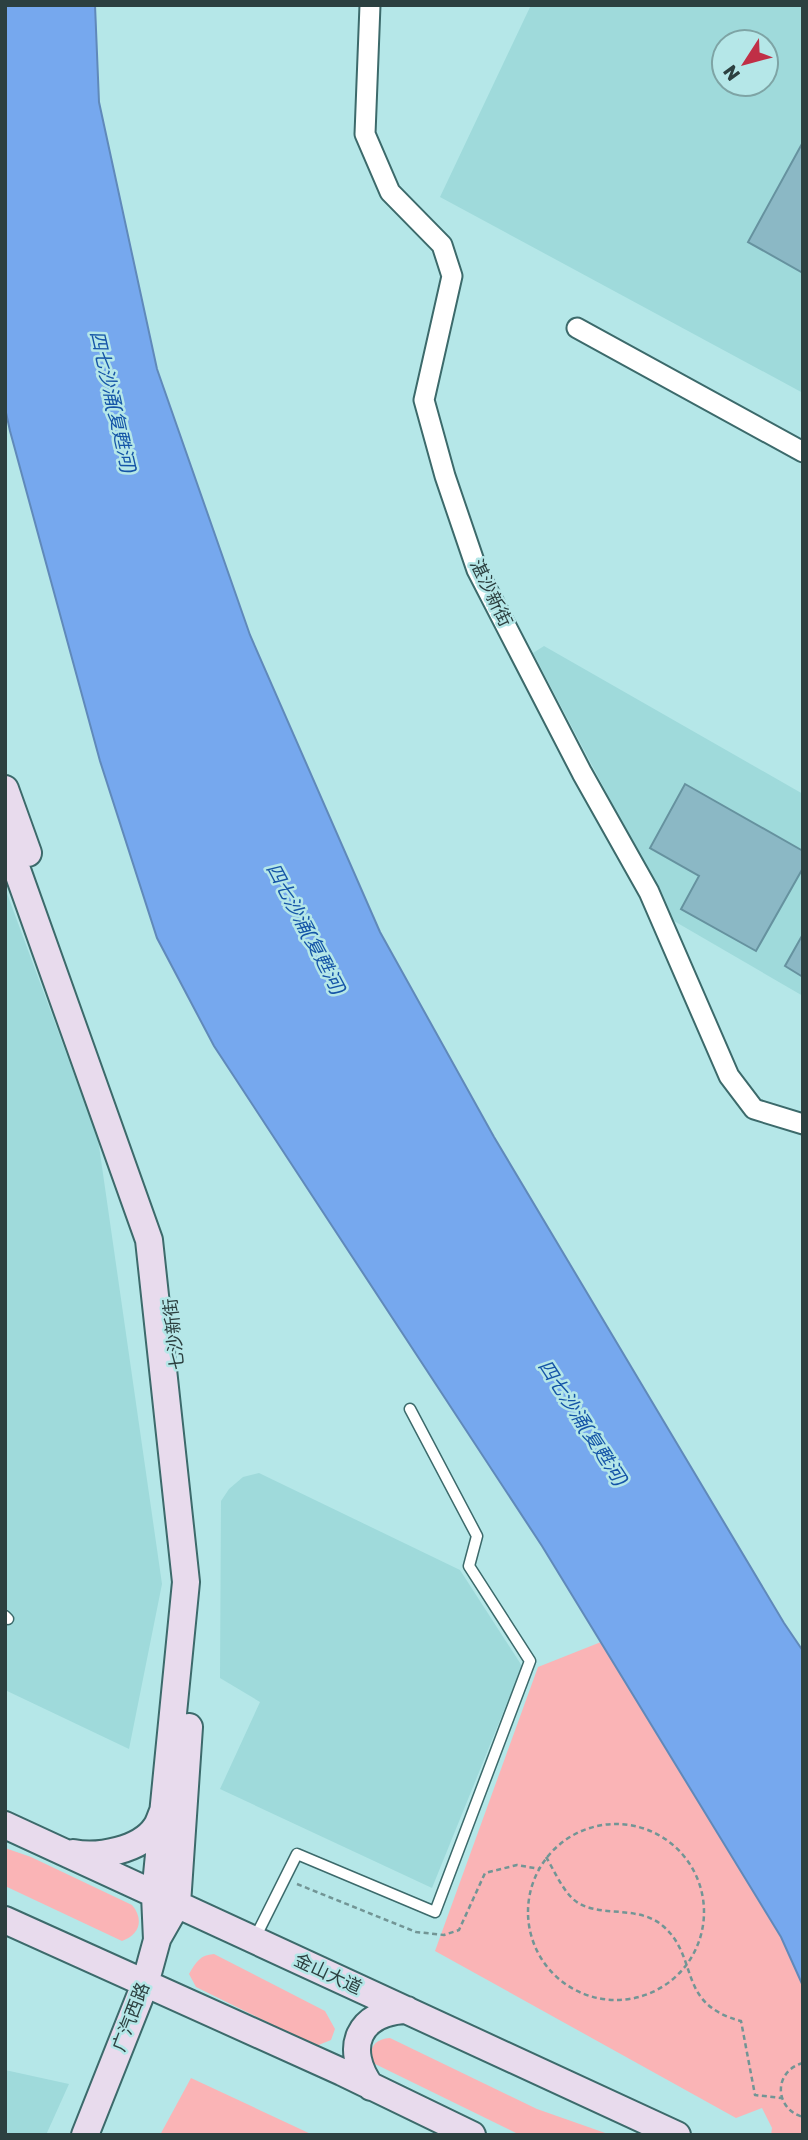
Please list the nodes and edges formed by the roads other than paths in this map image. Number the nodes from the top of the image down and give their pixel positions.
1 (370, 5) edge
2 (577, 328) dead end
3 (803, 452) edge
4 (5, 789) edge
5 (5, 836) edge
6 (803, 1124) edge
7 (410, 1409) dead end
8 (164, 1810) junction
9 (5, 1825) edge
10 (60, 1850) junction
11 (166, 1900) junction
12 (5, 1920) edge
13 (254, 1940) junction
14 (145, 1984) junction
15 (407, 2010) junction
16 (371, 2087) junction
17 (85, 2135) edge
18 (472, 2135) edge
19 (677, 2135) edge

1 - 6 street, 湛沙新街
2 - 3 street
4 - 11 street, 七沙新街
5 - 8 street, 七沙新街
7 - 13 lane
8 - 10 street
8 - 11 street, 七沙新街
9 - 10 street, 金山大道
10 - 11 street, 金山大道
11 - 13 street, 金山大道
11 - 14 street, 广汽西路
12 - 14 street
13 - 15 street, 金山大道
14 - 16 street
14 - 17 street, 广汽西路
15 - 16 street
15 - 19 street, 金山大道
16 - 18 street

